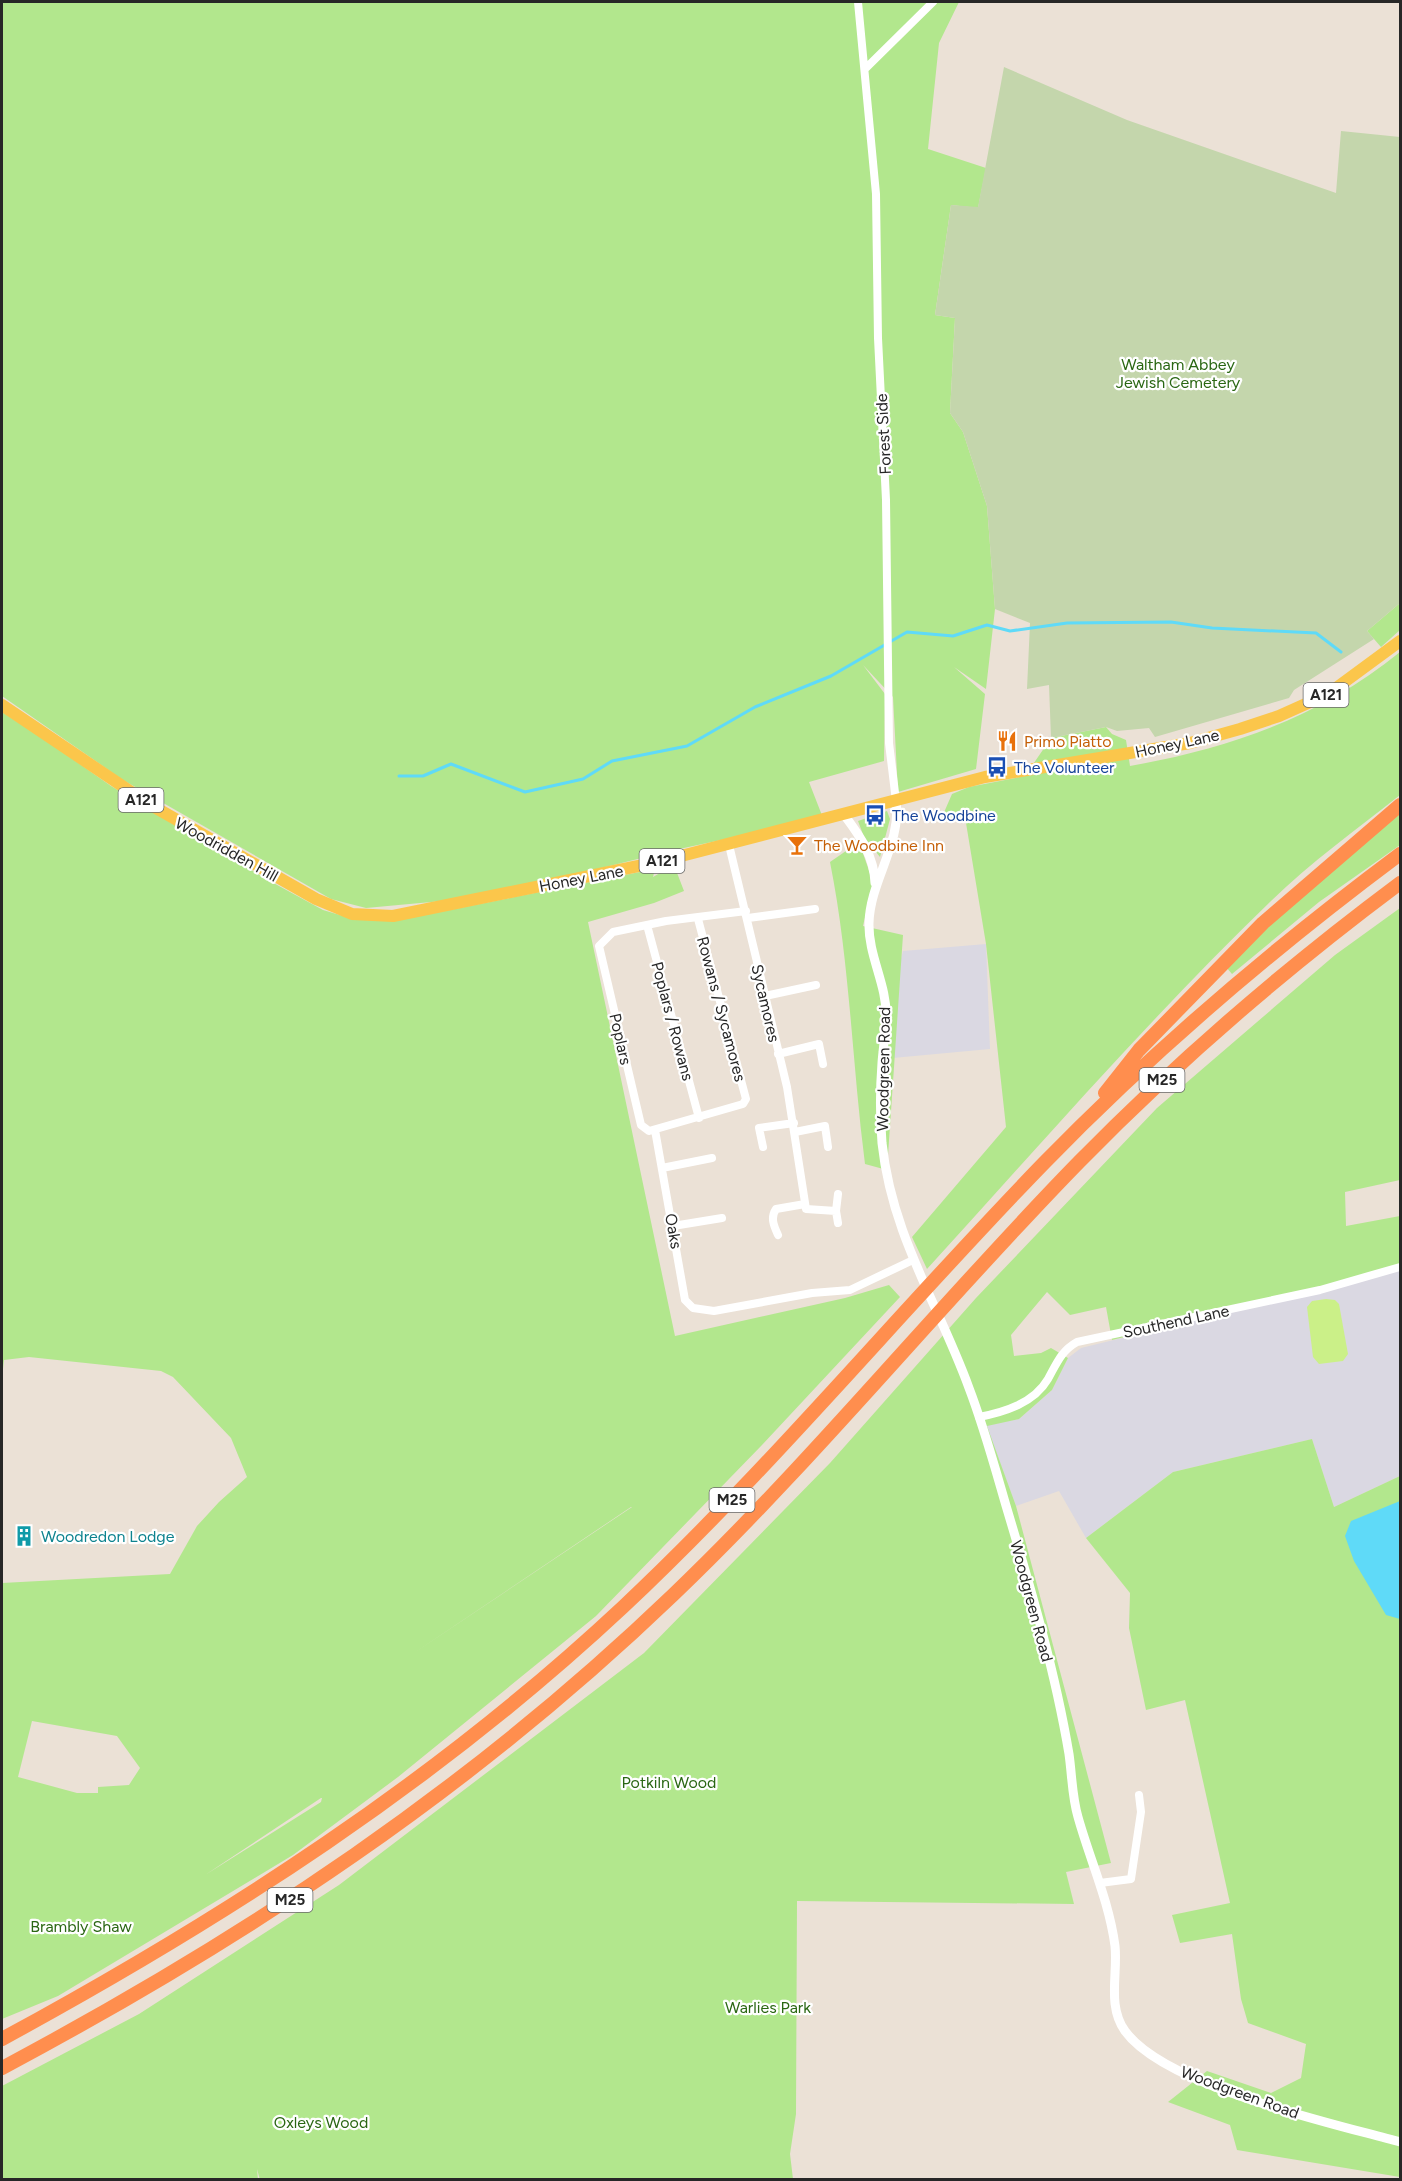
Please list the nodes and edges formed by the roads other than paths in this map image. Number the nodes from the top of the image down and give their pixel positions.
1 (858, 2) edge
2 (933, 2) edge
3 (866, 68) junction
4 (1401, 641) edge
5 (2, 705) edge
6 (896, 801) junction
7 (1401, 805) edge
8 (845, 816) junction
9 (729, 845) junction
10 (1401, 854) edge
11 (1401, 883) edge
12 (875, 885) junction
13 (815, 909) dead end
14 (747, 915) junction
15 (371, 916) joint
16 (698, 919) junction
17 (647, 925) junction
18 (816, 986) dead end
19 (765, 996) junction
20 (778, 1054) junction
21 (823, 1064) dead end
22 (699, 1118) junction
23 (1081, 1126) junction
24 (794, 1128) junction
25 (655, 1130) junction
26 (763, 1147) dead end
27 (828, 1147) dead end
28 (712, 1158) dead end
29 (662, 1168) junction
30 (838, 1194) dead end
31 (805, 1204) junction
32 (836, 1211) junction
33 (722, 1218) dead end
34 (838, 1223) dead end
35 (673, 1226) junction
36 (778, 1235) dead end
37 (913, 1260) junction
38 (1401, 1267) edge
39 (979, 1417) junction
40 (1139, 1795) dead end
41 (1100, 1883) junction
42 (2, 2039) edge
43 (2, 2068) edge
44 (1401, 2142) edge

1 - 3 street, Forest Side
2 - 3 street
3 - 6 street, Forest Side
4 - 6 main road, Honey Lane / A121
5 - 15 main road, Woodridden Hill / A121
6 - 8 main road, Honey Lane / A121
6 - 12 street, Woodgreen Road
7 - 23 highway, M25
8 - 9 main road, Honey Lane / A121
8 - 12 street, Woodgreen Road
9 - 14 street, Sycamores
9 - 15 main road, Honey Lane / A121
10 - 23 highway, M25
11 - 43 highway, M25
12 - 37 street, Woodgreen Road
13 - 14 street
14 - 16 street
14 - 19 street, Sycamores
16 - 17 street
16 - 22 street, Rowans / Sycamores
17 - 22 street, Poplars / Rowans
17 - 25 street, Poplars
18 - 19 street
19 - 20 street, Sycamores
20 - 21 street
20 - 24 street, Sycamores
22 - 25 street
23 - 42 highway, M25
24 - 26 street
24 - 27 street
24 - 31 street, Sycamores
25 - 29 street, Oaks
28 - 29 street
29 - 35 street, Oaks
30 - 32 street
31 - 32 street
31 - 36 street
32 - 34 street
33 - 35 street
35 - 37 street, Oaks
37 - 39 street, Woodgreen Road
38 - 39 street, Southend Lane
39 - 41 street, Woodgreen Road
40 - 41 street
41 - 44 street, Woodgreen Road

